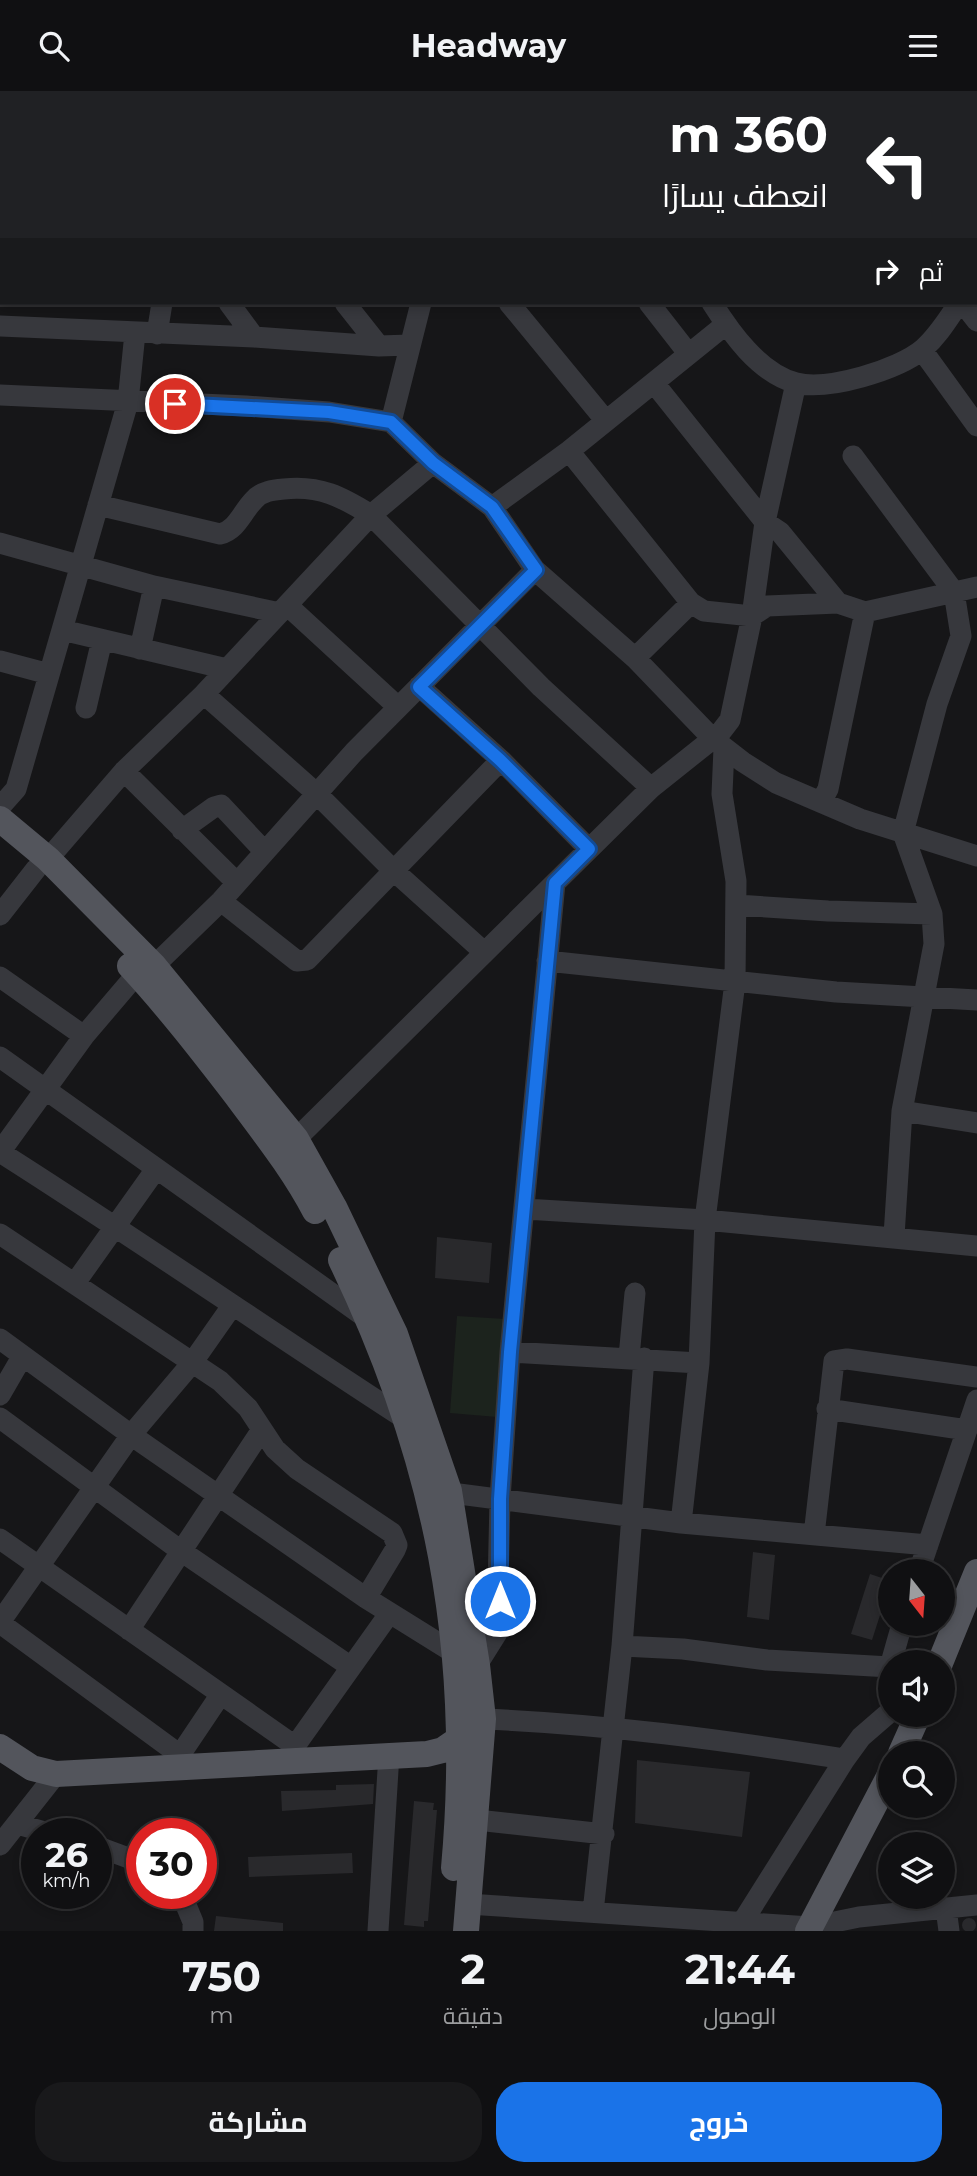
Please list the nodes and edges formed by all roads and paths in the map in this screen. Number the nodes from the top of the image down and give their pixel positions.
1 (162, 305) edge
2 (230, 305) edge
3 (347, 305) edge
4 (420, 305) edge
5 (511, 305) edge
6 (651, 305) edge
7 (713, 305) edge
8 (960, 305) edge
9 (963, 305) edge
10 (977, 321) edge
11 (725, 325) junction
12 (0, 326) edge
13 (135, 333) junction
14 (157, 334) junction
15 (254, 337) junction
16 (410, 345) junction
17 (379, 346) junction
18 (922, 350) junction
19 (688, 353) junction
20 (654, 383) junction
21 (796, 383) junction
22 (0, 395) edge
23 (128, 402) junction
24 (606, 421) junction
25 (391, 422) junction
26 (977, 426) edge
27 (569, 451) junction
28 (853, 456) dead end
29 (433, 463) junction
30 (98, 505) junction
31 (492, 507) junction
32 (372, 515) junction
33 (765, 522) junction
34 (0, 543) edge
35 (80, 567) junction
36 (536, 570) junction
37 (154, 586) junction
38 (977, 587) edge
39 (954, 592) junction
40 (691, 603) junction
41 (838, 603) junction
42 (283, 609) junction
43 (865, 611) junction
44 (752, 616) junction
45 (480, 626) junction
46 (62, 630) junction
47 (969, 639) edge
48 (102, 640) junction
49 (140, 649) junction
50 (635, 658) junction
51 (0, 661) edge
52 (227, 669) junction
53 (49, 674) junction
54 (419, 687) junction
55 (204, 694) junction
56 (398, 707) junction
57 (86, 708) dead end
58 (718, 743) junction
59 (500, 760) junction
60 (124, 771) junction
61 (650, 788) junction
62 (316, 793) junction
63 (821, 802) junction
64 (0, 807) edge
65 (0, 819) edge
66 (182, 830) junction
67 (903, 833) junction
68 (0, 841) edge
69 (589, 849) junction
70 (264, 851) junction
71 (977, 856) edge
72 (42, 864) junction
73 (393, 870) junction
74 (237, 883) junction
75 (555, 883) junction
76 (221, 901) junction
77 (737, 905) junction
78 (932, 913) junction
79 (0, 915) edge
80 (484, 952) junction
81 (547, 961) junction
82 (146, 967) junction
83 (0, 977) edge
84 (735, 982) junction
85 (926, 997) junction
86 (977, 1000) edge
87 (84, 1036) junction
88 (0, 1057) edge
89 (47, 1091) junction
90 (902, 1111) junction
91 (977, 1123) edge
92 (296, 1139) junction
93 (0, 1152) edge
94 (156, 1170) junction
95 (526, 1209) junction
96 (705, 1220) junction
97 (115, 1225) junction
98 (0, 1234) edge
99 (894, 1236) junction
100 (977, 1246) edge
101 (75, 1283) junction
102 (635, 1293) dead end
103 (232, 1306) junction
104 (369, 1320) junction
105 (0, 1339) edge
106 (510, 1352) junction
107 (22, 1357) junction
108 (636, 1358) junction
109 (192, 1363) junction
110 (699, 1363) junction
111 (977, 1377) edge
112 (0, 1395) edge
113 (977, 1400) edge
114 (827, 1409) junction
115 (0, 1417) edge
116 (407, 1420) junction
117 (967, 1430) junction
118 (261, 1431) junction
119 (131, 1435) junction
120 (96, 1486) junction
121 (438, 1491) junction
122 (219, 1493) junction
123 (500, 1499) junction
124 (632, 1517) junction
125 (681, 1523) junction
126 (814, 1535) junction
127 (0, 1539) edge
128 (928, 1545) junction
129 (181, 1551) junction
130 (923, 1559) edge
131 (41, 1566) junction
132 (977, 1573) edge
133 (366, 1598) junction
134 (389, 1614) junction
135 (968, 1621) edge
136 (0, 1623) edge
137 (129, 1630) junction
138 (622, 1646) junction
139 (949, 1650) edge
140 (467, 1660) junction
141 (878, 1665) edge
142 (351, 1667) junction
143 (221, 1694) junction
144 (483, 1719) junction
145 (878, 1722) edge
146 (612, 1727) junction
147 (458, 1741) junction
148 (0, 1747) edge
149 (291, 1753) junction
150 (389, 1754) junction
151 (845, 1759) junction
152 (186, 1761) junction
153 (56, 1775) junction
154 (878, 1802) edge
155 (477, 1820) junction
156 (16, 1824) junction
157 (21, 1825) edge
158 (604, 1834) junction
159 (0, 1845) edge
160 (468, 1904) junction
161 (977, 1905) edge
162 (955, 1907) edge
163 (188, 1909) edge
164 (936, 1909) edge
165 (946, 1909) edge
166 (593, 1912) junction
167 (740, 1926) edge
168 (820, 1929) edge
169 (193, 1931) edge
170 (378, 1931) edge
171 (449, 1931) edge
172 (466, 1931) edge
173 (949, 1931) edge

1 - 14 street
2 - 15 street
3 - 17 street
4 - 16 street
5 - 24 street
6 - 19 street
7 - 11 street
8 - 18 street
9 - 10 street
11 - 19 street
11 - 21 street
12 - 13 street
13 - 14 street
13 - 23 street
14 - 15 street
15 - 17 street
16 - 17 street
16 - 25 street
18 - 21 street
18 - 26 street
19 - 20 street
20 - 24 street
20 - 33 street
21 - 33 street
22 - 23 street
23 - 25 street
23 - 30 street
24 - 27 street
25 - 29 street
27 - 31 street
27 - 40 street
28 - 39 street
29 - 31 street
29 - 32 street
30 - 32 street
30 - 35 street
31 - 36 street
32 - 42 street
32 - 45 street
33 - 41 street
33 - 44 street
34 - 35 street
35 - 37 street
35 - 46 street
36 - 45 street
36 - 50 street
37 - 42 street
37 - 49 street
38 - 39 street
39 - 43 street
39 - 47 street
40 - 44 street
40 - 50 street
41 - 43 street
41 - 44 street
42 - 52 street
42 - 56 street
43 - 63 street
44 - 58 street
45 - 54 street
45 - 61 street
46 - 48 street
46 - 53 street
47 - 67 street
48 - 49 street
48 - 57 street
49 - 52 street
50 - 58 street
51 - 53 street
52 - 55 street
53 - 64 street
54 - 56 street
54 - 59 street
55 - 60 street
55 - 62 street
56 - 62 street
58 - 61 street
58 - 63 street
58 - 77 street
59 - 69 street
59 - 73 street
60 - 66 street
60 - 72 street
61 - 69 street
62 - 70 street
62 - 73 street
63 - 67 street
65 - 72 main road
66 - 70 street
66 - 74 street
67 - 71 street
67 - 78 street
68 - 72 main road
69 - 75 street
70 - 74 street
72 - 79 street
72 - 82 main road
73 - 76 street
73 - 80 street
74 - 76 street
75 - 80 street
75 - 81 street
76 - 82 street
77 - 78 street
77 - 84 street
78 - 85 street
80 - 92 street
81 - 84 street
81 - 95 street
82 - 87 street
82 - 92 main road
82 - 104 main road
83 - 87 street
84 - 85 street
84 - 96 street
85 - 86 street
85 - 90 street
87 - 89 street
88 - 89 street
89 - 93 street
89 - 94 street
90 - 91 street
90 - 99 street
92 - 121 main road
93 - 97 street
94 - 97 street
94 - 104 street
95 - 96 street
95 - 106 street
96 - 99 street
96 - 110 street
97 - 101 street
97 - 103 street
98 - 101 street
99 - 100 street
101 - 109 street
102 - 108 street
103 - 109 street
103 - 116 street
104 - 116 main road
105 - 107 street
106 - 108 street
106 - 123 street
107 - 112 street
107 - 119 street
108 - 110 street
108 - 124 street
109 - 118 street
109 - 119 street
110 - 125 street
111 - 114 street
113 - 117 street
114 - 117 street
114 - 126 street
115 - 120 street
116 - 121 main road
117 - 128 street
118 - 122 street
118 - 133 street
119 - 120 street
119 - 122 street
120 - 129 street
120 - 131 street
121 - 123 street
121 - 140 main road
122 - 129 street
122 - 133 street
123 - 124 street
123 - 140 street
124 - 125 street
124 - 138 street
125 - 126 street
126 - 128 street
127 - 131 street
128 - 130 street
129 - 137 street
129 - 142 street
131 - 136 street
131 - 137 street
132 - 135 main road
133 - 134 street
134 - 140 street
134 - 142 street
135 - 139 main road
136 - 152 street
137 - 143 street
138 - 141 street
138 - 146 street
140 - 144 main road
140 - 147 main road
142 - 149 street
143 - 149 street
143 - 152 street
144 - 146 street
144 - 147 main road
144 - 155 main road
145 - 151 street
146 - 151 street
146 - 158 street
147 - 150 main road
147 - 171 main road
148 - 153 main road
149 - 150 main road
149 - 152 main road
150 - 170 street
151 - 167 street
152 - 153 main road
153 - 156 street
154 - 168 main road
155 - 158 street
155 - 160 main road
156 - 157 street
156 - 159 street
158 - 166 street
160 - 166 street
160 - 172 main road
161 - 162 street
163 - 169 street
164 - 168 street
165 - 173 street
166 - 167 street
167 - 168 street

